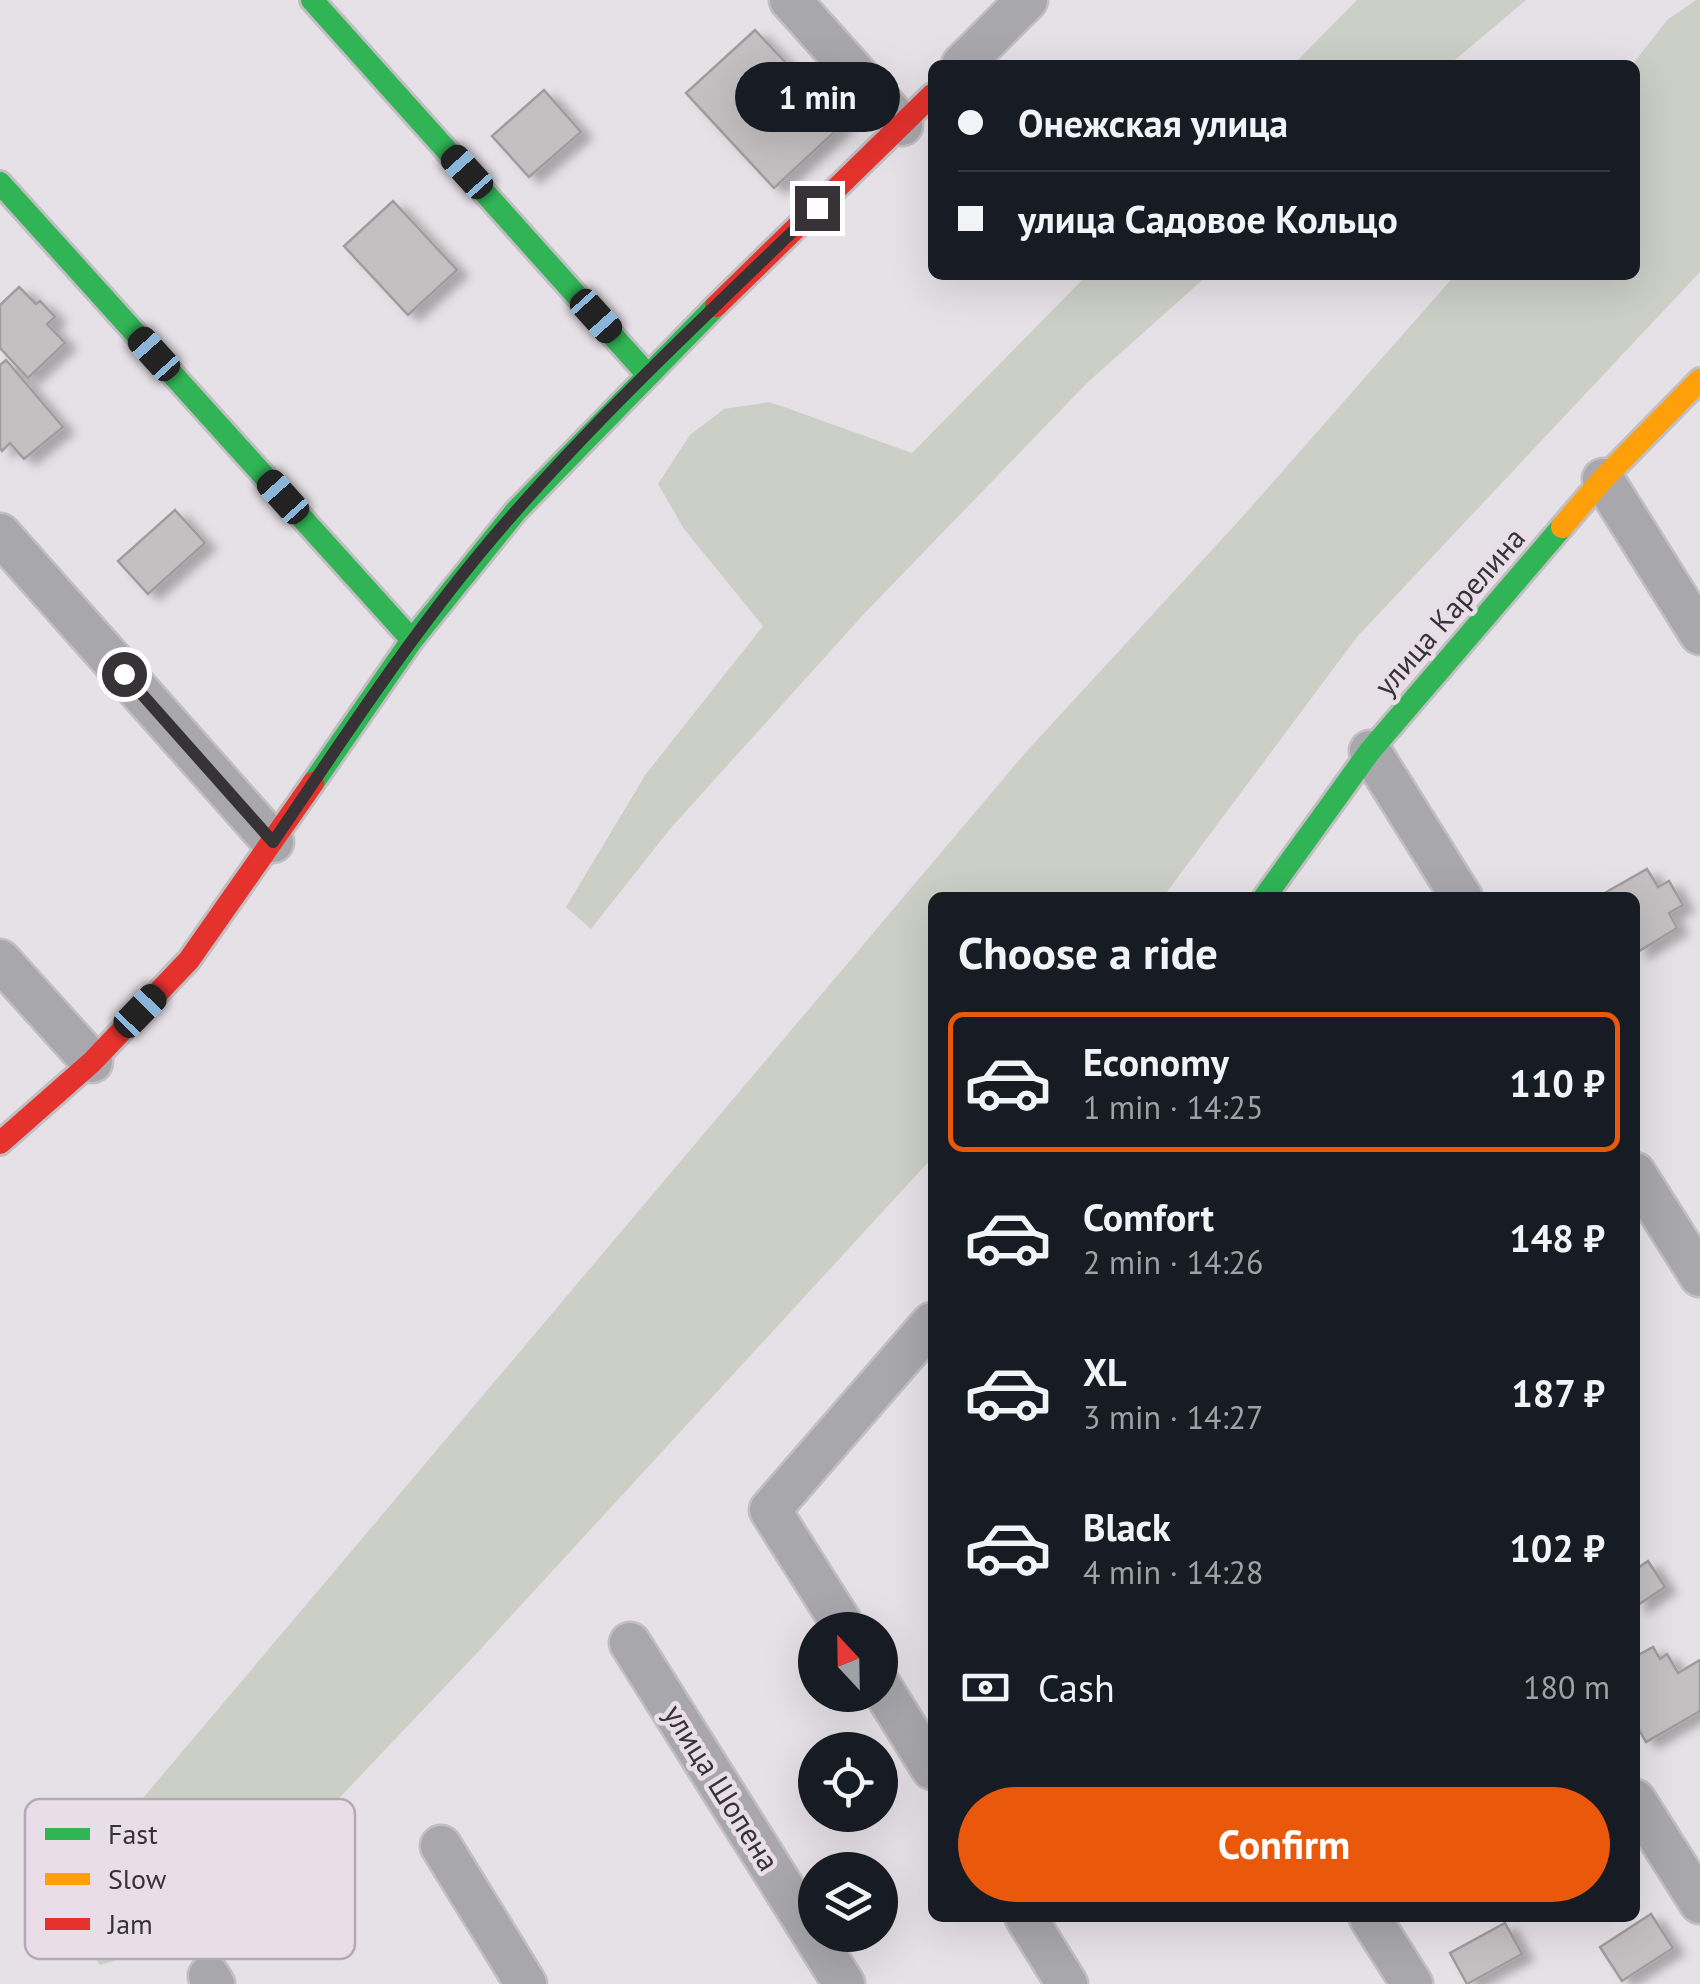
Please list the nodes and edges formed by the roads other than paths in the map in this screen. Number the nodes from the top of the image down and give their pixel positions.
1 (312, 0) edge
2 (790, 0) edge
3 (1027, 0) edge
4 (967, 60) edge
5 (928, 98) edge
6 (902, 125) junction
7 (0, 183) edge
8 (648, 374) junction
9 (1700, 380) edge
10 (1603, 480) junction
11 (0, 534) edge
12 (1700, 634) edge
13 (412, 640) junction
14 (1370, 751) junction
15 (273, 842) junction
16 (1268, 892) edge
17 (1458, 892) edge
18 (0, 960) edge
19 (92, 1062) junction
20 (0, 1143) edge
21 (1640, 1181) edge
22 (1700, 1276) edge
23 (928, 1328) edge
24 (835, 1612) edge
25 (630, 1644) dead end
26 (897, 1712) edge
27 (928, 1762) edge
28 (1640, 1808) edge
29 (441, 1846) dead end
30 (1700, 1904) edge
31 (1029, 1922) edge
32 (1373, 1922) edge
33 (526, 1984) edge
34 (844, 1984) edge
35 (1068, 1984) edge
36 (1412, 1984) edge

1 - 8 street
2 - 6 street
3 - 4 street
5 - 6 street
6 - 8 street
7 - 13 street
8 - 13 street
9 - 10 street, улица Карелина
10 - 12 street
10 - 14 street, улица Карелина
11 - 15 street
13 - 15 street
14 - 16 street, улица Карелина
14 - 17 street
15 - 19 street
18 - 19 street
19 - 20 street
21 - 22 street
23 - 24 street
25 - 34 street, улица Шопена
26 - 27 street
28 - 30 street
29 - 33 street
31 - 35 street
32 - 36 street

